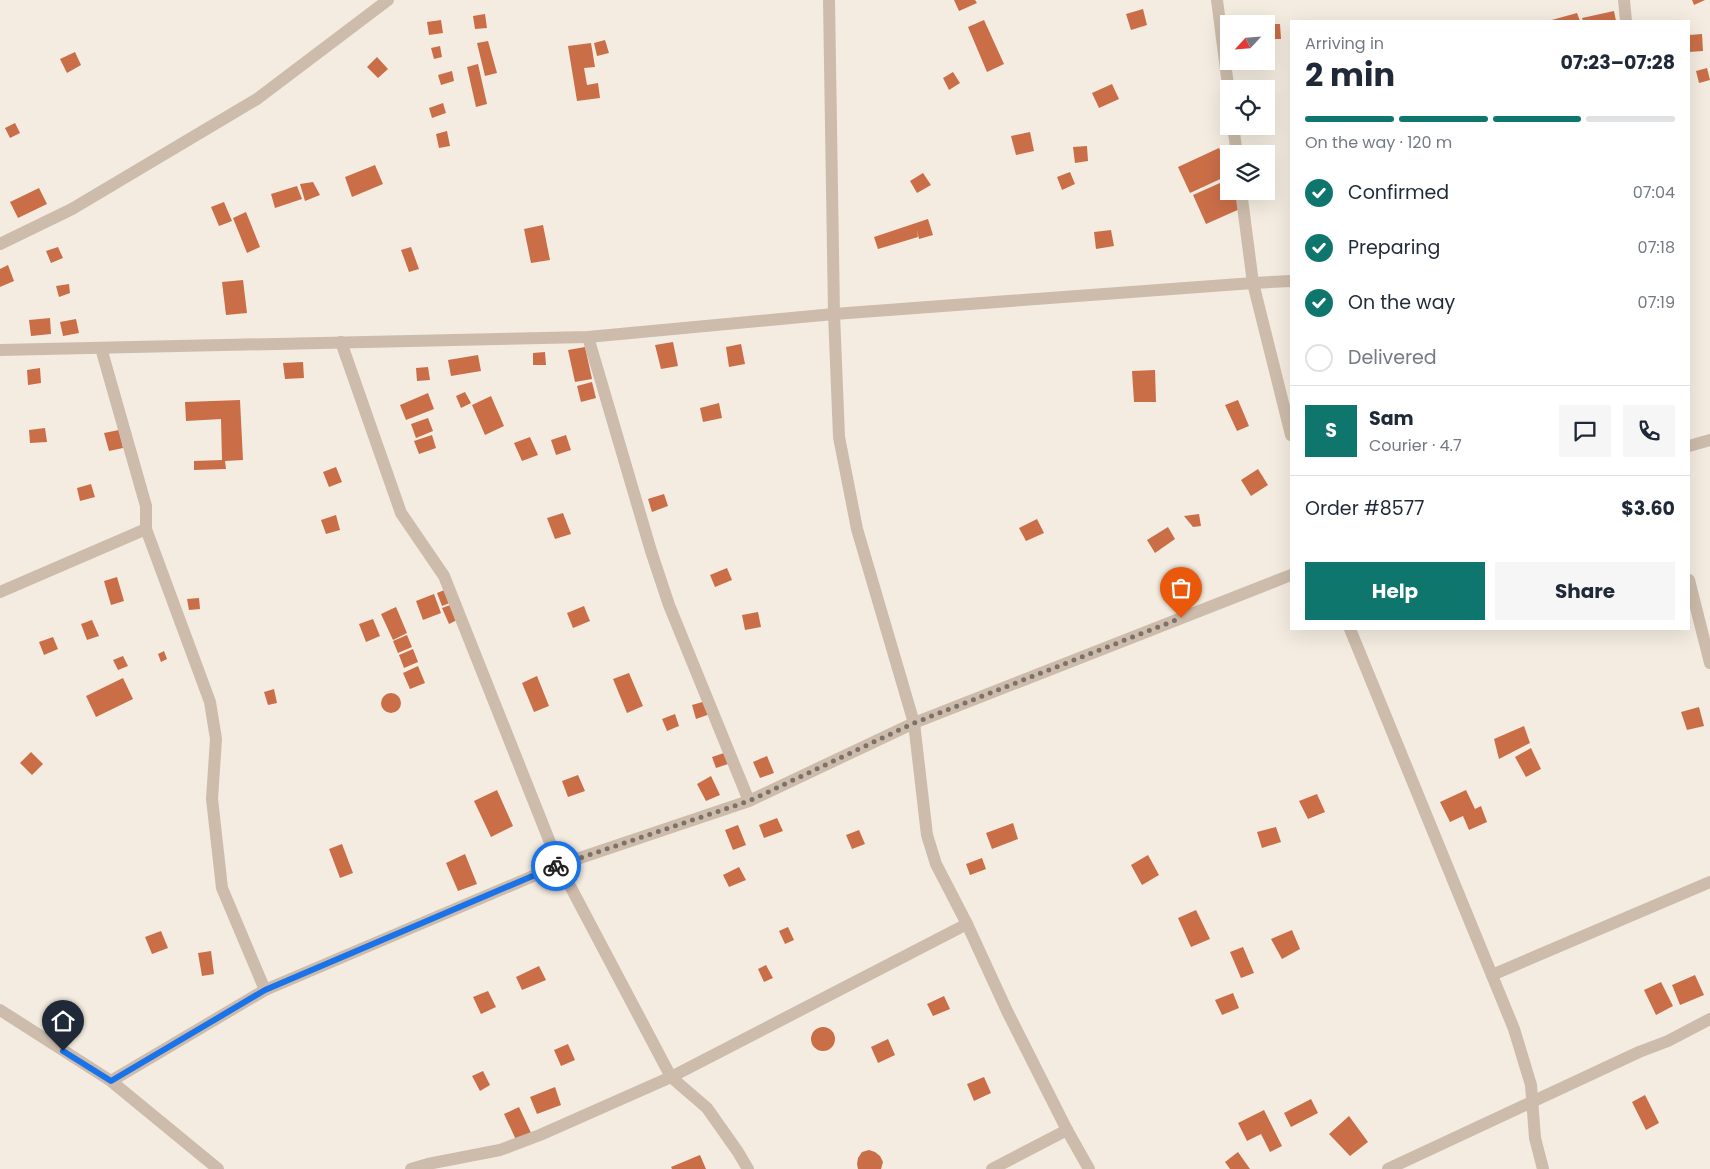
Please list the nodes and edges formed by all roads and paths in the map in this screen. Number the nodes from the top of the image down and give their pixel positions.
1 (388, 0) edge
2 (829, 0) edge
3 (1217, 0) edge
4 (1624, 0) edge
5 (1626, 20) edge
6 (1227, 80) edge
7 (1243, 200) edge
8 (0, 244) edge
9 (1290, 281) edge
10 (1253, 283) junction
11 (834, 314) junction
12 (588, 337) junction
13 (341, 342) junction
14 (101, 348) junction
15 (0, 350) edge
16 (1290, 432) edge
17 (1710, 440) edge
18 (1690, 446) edge
19 (146, 530) junction
20 (1290, 575) edge
21 (1690, 584) edge
22 (0, 592) edge
23 (1350, 630) edge
24 (1710, 663) edge
25 (914, 723) junction
26 (749, 801) junction
27 (559, 865) junction
28 (1710, 882) edge
29 (967, 924) junction
30 (1492, 975) junction
31 (265, 990) junction
32 (0, 1010) edge
33 (1710, 1019) edge
34 (671, 1077) junction
35 (111, 1081) junction
36 (1532, 1103) junction
37 (1067, 1130) junction
38 (218, 1169) edge
39 (412, 1169) edge
40 (748, 1169) edge
41 (992, 1169) edge
42 (1089, 1169) edge
43 (1388, 1169) edge
44 (1543, 1169) edge

1 - 8 street
2 - 11 street
3 - 6 street
4 - 5 street
7 - 10 street
9 - 10 street
10 - 11 street
10 - 16 street
11 - 12 street
11 - 25 street
12 - 13 street
12 - 26 street
13 - 14 street
13 - 27 street
14 - 15 street
14 - 19 street
17 - 18 street
19 - 22 street
19 - 31 street
20 - 25 street
21 - 24 street
23 - 30 street
25 - 26 street
25 - 29 street
26 - 27 street
27 - 31 street
27 - 34 street
28 - 30 street
29 - 34 street
29 - 37 street
30 - 36 street
31 - 35 street
32 - 35 street
33 - 36 street
34 - 39 street
34 - 40 street
35 - 38 street
36 - 43 street
36 - 44 street
37 - 41 street
37 - 42 street

